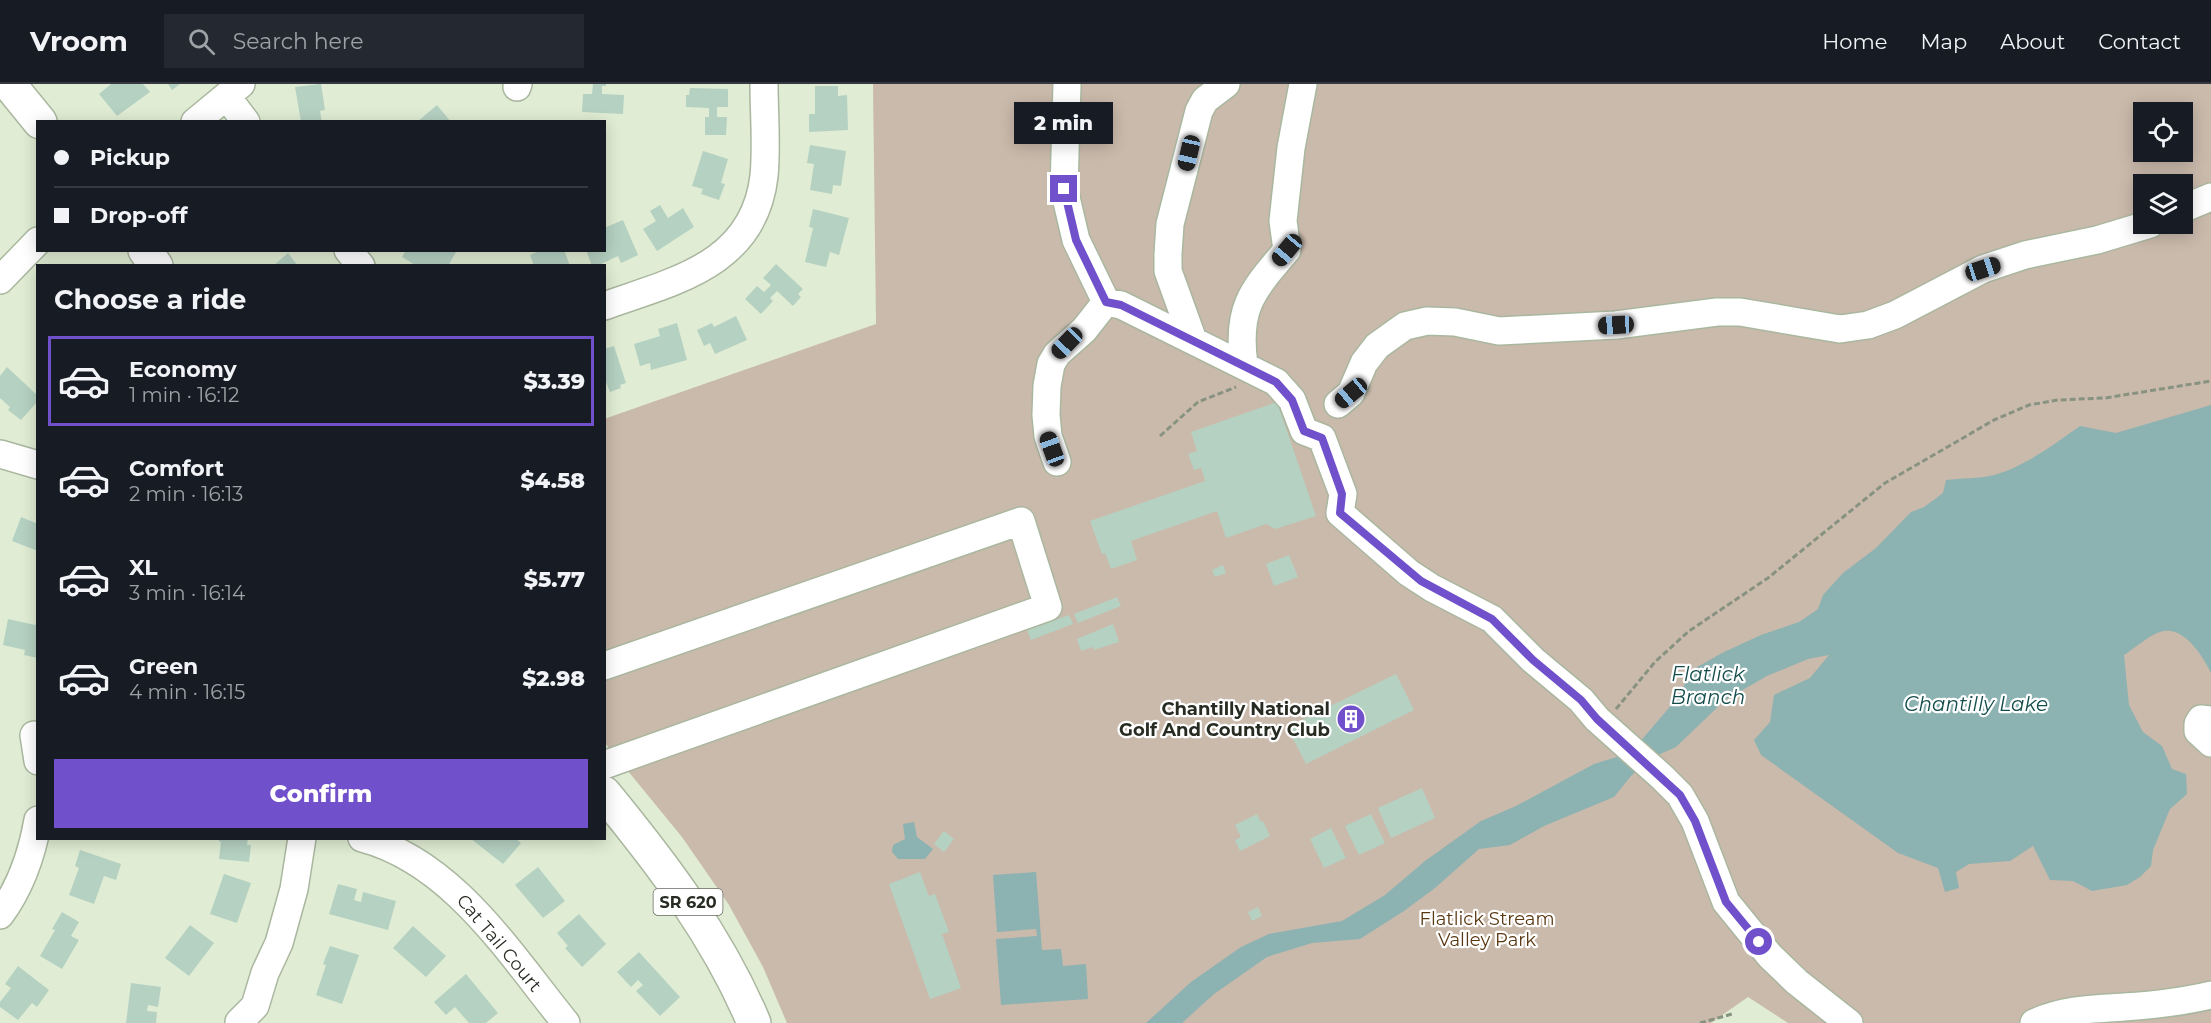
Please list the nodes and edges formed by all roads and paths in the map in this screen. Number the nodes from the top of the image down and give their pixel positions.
1 (9, 84) edge
2 (764, 84) edge
3 (1067, 84) edge
4 (1226, 84) edge
5 (1303, 84) edge
6 (234, 91) edge
7 (38, 120) edge
8 (198, 120) edge
9 (245, 120) edge
10 (2211, 197) edge
11 (2193, 204) edge
12 (2133, 229) edge
13 (36, 243) edge
14 (350, 252) edge
15 (359, 264) edge
16 (0, 280) edge
17 (1106, 302) junction
18 (606, 305) edge
19 (1193, 340) junction
20 (1255, 370) junction
21 (2211, 381) edge
22 (1292, 400) junction
23 (1338, 404) junction
24 (1314, 435) junction
25 (1160, 436) dead end
26 (0, 454) edge
27 (1057, 462) dead end
28 (36, 464) edge
29 (606, 665) edge
30 (2211, 720) edge
31 (1604, 725) junction
32 (2211, 744) edge
33 (606, 764) edge
34 (606, 795) edge
35 (36, 830) edge
36 (302, 840) edge
37 (369, 840) edge
38 (0, 915) edge
39 (2211, 994) edge
40 (1732, 1014) dead end
41 (239, 1022) edge
42 (566, 1023) edge
43 (754, 1023) edge
44 (1700, 1023) edge
45 (1849, 1023) edge
46 (2034, 1023) edge

1 - 7 main road
2 - 18 street
3 - 17 street
4 - 19 street
5 - 20 street
6 - 8 street
6 - 9 street
10 - 11 street
12 - 23 street
13 - 16 street
14 - 15 street
17 - 19 street
17 - 27 street
19 - 20 street
20 - 22 street
20 - 25 path
21 - 31 path
22 - 23 street
22 - 24 street
23 - 24 street
24 - 31 street
26 - 28 street
29 - 33 street
30 - 32 street
31 - 45 street
34 - 43 main road, SR 620
35 - 38 street
36 - 41 street
37 - 42 street, Cat Tail Court
39 - 46 street
40 - 44 path

